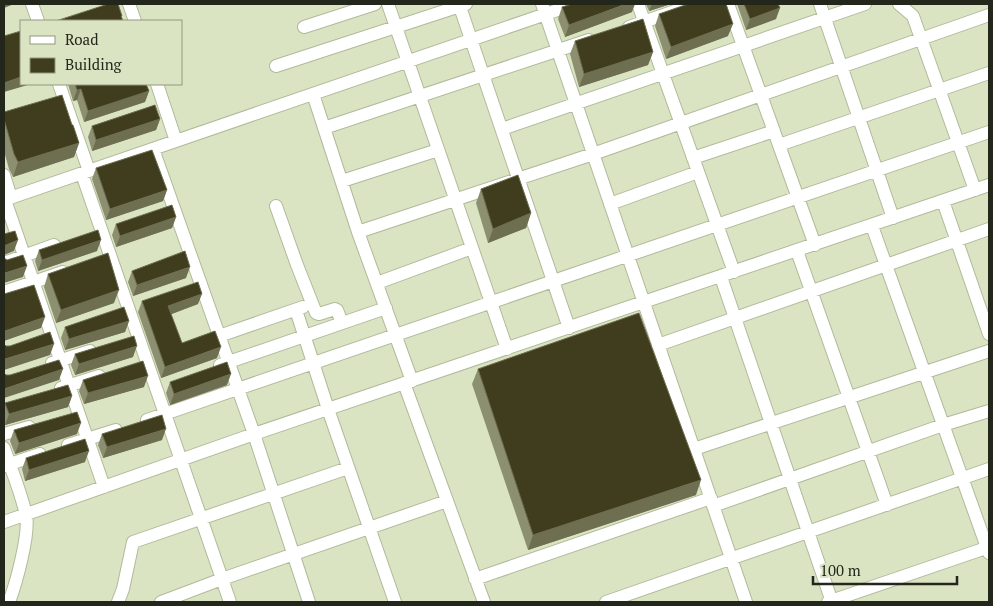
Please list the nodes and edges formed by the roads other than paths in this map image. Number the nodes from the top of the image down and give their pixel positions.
1 (32, 4) edge
2 (129, 4) edge
3 (375, 4) edge
4 (388, 4) edge
5 (575, 4) edge
6 (638, 4) edge
7 (696, 4) edge
8 (728, 4) edge
9 (820, 4) edge
10 (865, 4) edge
11 (899, 4) edge
12 (462, 5) edge
13 (544, 9) edge
14 (989, 16) edge
15 (825, 18) junction
16 (38, 20) edge
17 (135, 20) edge
18 (645, 22) junction
19 (304, 27) dead end
20 (396, 28) junction
21 (619, 31) edge
22 (601, 36) edge
23 (472, 39) junction
24 (922, 39) junction
25 (744, 46) junction
26 (558, 51) junction
27 (407, 62) junction
28 (276, 66) dead end
29 (841, 67) junction
30 (663, 73) junction
31 (989, 73) edge
32 (484, 76) junction
33 (59, 85) edge
34 (156, 85) edge
35 (940, 89) junction
36 (313, 94) junction
37 (761, 95) junction
38 (420, 97) junction
39 (576, 104) junction
40 (859, 118) junction
41 (681, 124) junction
42 (324, 128) junction
43 (502, 129) junction
44 (774, 131) junction
45 (989, 132) edge
46 (176, 141) junction
47 (959, 143) junction
48 (779, 145) junction
49 (153, 149) junction
50 (438, 150) junction
51 (593, 154) junction
52 (693, 158) junction
53 (877, 171) junction
54 (85, 172) junction
55 (698, 172) junction
56 (4, 175) edge
57 (519, 179) junction
58 (342, 180) junction
59 (989, 185) edge
60 (975, 190) junction
61 (798, 198) junction
62 (7, 199) edge
63 (455, 200) junction
64 (943, 201) junction
65 (610, 204) junction
66 (276, 206) dead end
67 (893, 218) junction
68 (717, 226) junction
69 (872, 226) junction
70 (989, 229) edge
71 (358, 232) junction
72 (956, 240) junction
73 (67, 241) edge
74 (815, 245) junction
75 (472, 248) junction
76 (797, 251) junction
77 (24, 256) junction
78 (628, 257) junction
79 (4, 263) edge
80 (885, 264) junction
81 (76, 267) edge
82 (734, 272) junction
83 (720, 277) junction
84 (33, 282) junction
85 (554, 282) junction
86 (377, 283) junction
87 (812, 290) junction
88 (4, 292) edge
89 (491, 303) junction
90 (644, 303) junction
91 (313, 304) junction
92 (386, 308) junction
93 (296, 310) junction
94 (735, 318) junction
95 (342, 323) junction
96 (569, 328) junction
97 (989, 334) edge
98 (395, 335) junction
99 (219, 336) junction
100 (304, 336) junction
101 (658, 345) junction
102 (103, 347) edge
103 (507, 349) junction
104 (989, 351) edge
105 (60, 360) junction
106 (228, 362) junction
107 (313, 364) junction
108 (41, 366) edge
109 (210, 369) edge
110 (112, 372) edge
111 (924, 372) junction
112 (408, 382) junction
113 (68, 385) junction
114 (238, 390) junction
115 (50, 391) edge
116 (849, 398) junction
117 (328, 409) junction
118 (989, 412) edge
119 (165, 415) junction
120 (40, 424) edge
121 (771, 424) junction
122 (943, 424) junction
123 (4, 434) edge
124 (254, 434) junction
125 (86, 439) junction
126 (4, 448) edge
127 (694, 449) junction
128 (868, 451) junction
129 (181, 459) junction
130 (6, 465) edge
131 (348, 468) junction
132 (989, 469) edge
133 (790, 479) junction
134 (963, 479) junction
135 (104, 487) junction
136 (274, 494) junction
137 (447, 501) junction
138 (712, 502) junction
139 (887, 505) junction
140 (26, 515) junction
141 (201, 518) junction
142 (4, 522) edge
143 (369, 529) junction
144 (808, 533) junction
145 (989, 549) edge
146 (294, 555) junction
147 (732, 560) junction
148 (222, 579) junction
149 (475, 579) junction
150 (124, 589) junction
151 (9, 602) edge
152 (118, 602) edge
153 (131, 602) edge
154 (160, 602) edge
155 (230, 602) edge
156 (309, 602) edge
157 (395, 602) edge
158 (484, 602) edge
159 (606, 602) edge
160 (746, 602) edge
161 (831, 602) edge

1 - 16 street
2 - 17 street
3 - 19 street
4 - 20 street
5 - 13 street
6 - 18 street
7 - 18 street
8 - 25 street
9 - 15 street
10 - 15 street
11 - 24 street
12 - 20 street
12 - 23 street
13 - 23 street
13 - 26 street
14 - 24 street
15 - 25 street
15 - 29 street
18 - 21 street
18 - 30 street
20 - 27 street
20 - 28 street
22 - 26 street
23 - 27 street
23 - 32 street
24 - 29 street
24 - 35 street
25 - 30 street
25 - 37 street
26 - 32 street
26 - 39 street
27 - 36 street
27 - 38 street
29 - 37 street
29 - 40 street
30 - 39 street
30 - 41 street
31 - 35 street
32 - 38 street
32 - 43 street
33 - 54 street
34 - 46 street
35 - 40 street
35 - 47 street
36 - 42 street
36 - 46 street
37 - 41 street
37 - 44 street
38 - 42 street
38 - 50 street
39 - 43 street
39 - 51 street
40 - 48 street
40 - 53 street
41 - 51 street
41 - 52 street
42 - 58 street
43 - 57 street
44 - 48 street
44 - 52 street
45 - 47 street
46 - 49 street
47 - 53 street
47 - 60 street
48 - 61 street
49 - 54 street
49 - 99 street
50 - 58 street
50 - 63 street
51 - 57 street
51 - 65 street
52 - 55 street
53 - 61 street
53 - 67 street
54 - 62 street
54 - 119 street
55 - 65 street
55 - 68 street
56 - 62 street
57 - 63 street
57 - 85 street
58 - 71 street
59 - 60 street
60 - 64 street
61 - 68 street
61 - 74 street
62 - 77 street
63 - 71 street
63 - 75 street
64 - 67 street
64 - 72 street
65 - 78 street
66 - 91 street
67 - 69 street
68 - 78 street
68 - 82 street
69 - 74 street
69 - 80 street
70 - 72 street
71 - 86 street
72 - 80 street
72 - 97 street
73 - 77 street
74 - 76 street
75 - 86 street
75 - 89 street
76 - 82 street
76 - 87 street
77 - 79 street
77 - 84 street
78 - 85 street
78 - 90 street
80 - 87 street
80 - 111 street
81 - 84 street
82 - 83 street
83 - 90 street
83 - 94 street
84 - 88 street
84 - 105 street
85 - 89 street
85 - 96 street
86 - 92 street
87 - 94 street
87 - 116 street
89 - 98 street
89 - 103 street
90 - 96 street
90 - 101 street
91 - 93 street
91 - 95 street
92 - 95 street
92 - 98 street
93 - 99 street
93 - 100 street
94 - 101 street
94 - 121 street
95 - 100 street
96 - 103 street
98 - 107 street
98 - 112 street
99 - 106 street
100 - 106 street
100 - 107 street
101 - 127 street
102 - 105 street
103 - 112 street
104 - 111 street
105 - 108 street
105 - 113 street
106 - 109 street
106 - 114 street
107 - 114 street
107 - 117 street
110 - 113 street
111 - 116 street
111 - 122 street
112 - 117 street
112 - 137 street
113 - 115 street
113 - 125 street
114 - 119 street
114 - 124 street
116 - 121 street
116 - 128 street
117 - 124 street
117 - 131 street
118 - 122 street
119 - 125 street
119 - 129 street
120 - 123 street
121 - 127 street
121 - 133 street
122 - 128 street
122 - 134 street
124 - 129 street
124 - 136 street
125 - 130 street
125 - 135 street
126 - 130 street
127 - 138 street
128 - 133 street
128 - 139 street
129 - 135 street
129 - 141 street
130 - 140 street
131 - 136 street
131 - 143 street
132 - 134 street
133 - 138 street
133 - 144 street
134 - 139 street
134 - 145 street
135 - 140 street
136 - 141 street
136 - 146 street
137 - 143 street
137 - 149 street
138 - 147 street
138 - 149 street
139 - 144 street
140 - 142 street
140 - 151 street
141 - 148 street
141 - 150 street
143 - 146 street
143 - 157 street
144 - 147 street
144 - 161 street
145 - 161 street
146 - 148 street
146 - 156 street
147 - 159 street
147 - 160 street
148 - 154 street
148 - 155 street
149 - 158 street
150 - 152 street
150 - 153 street

